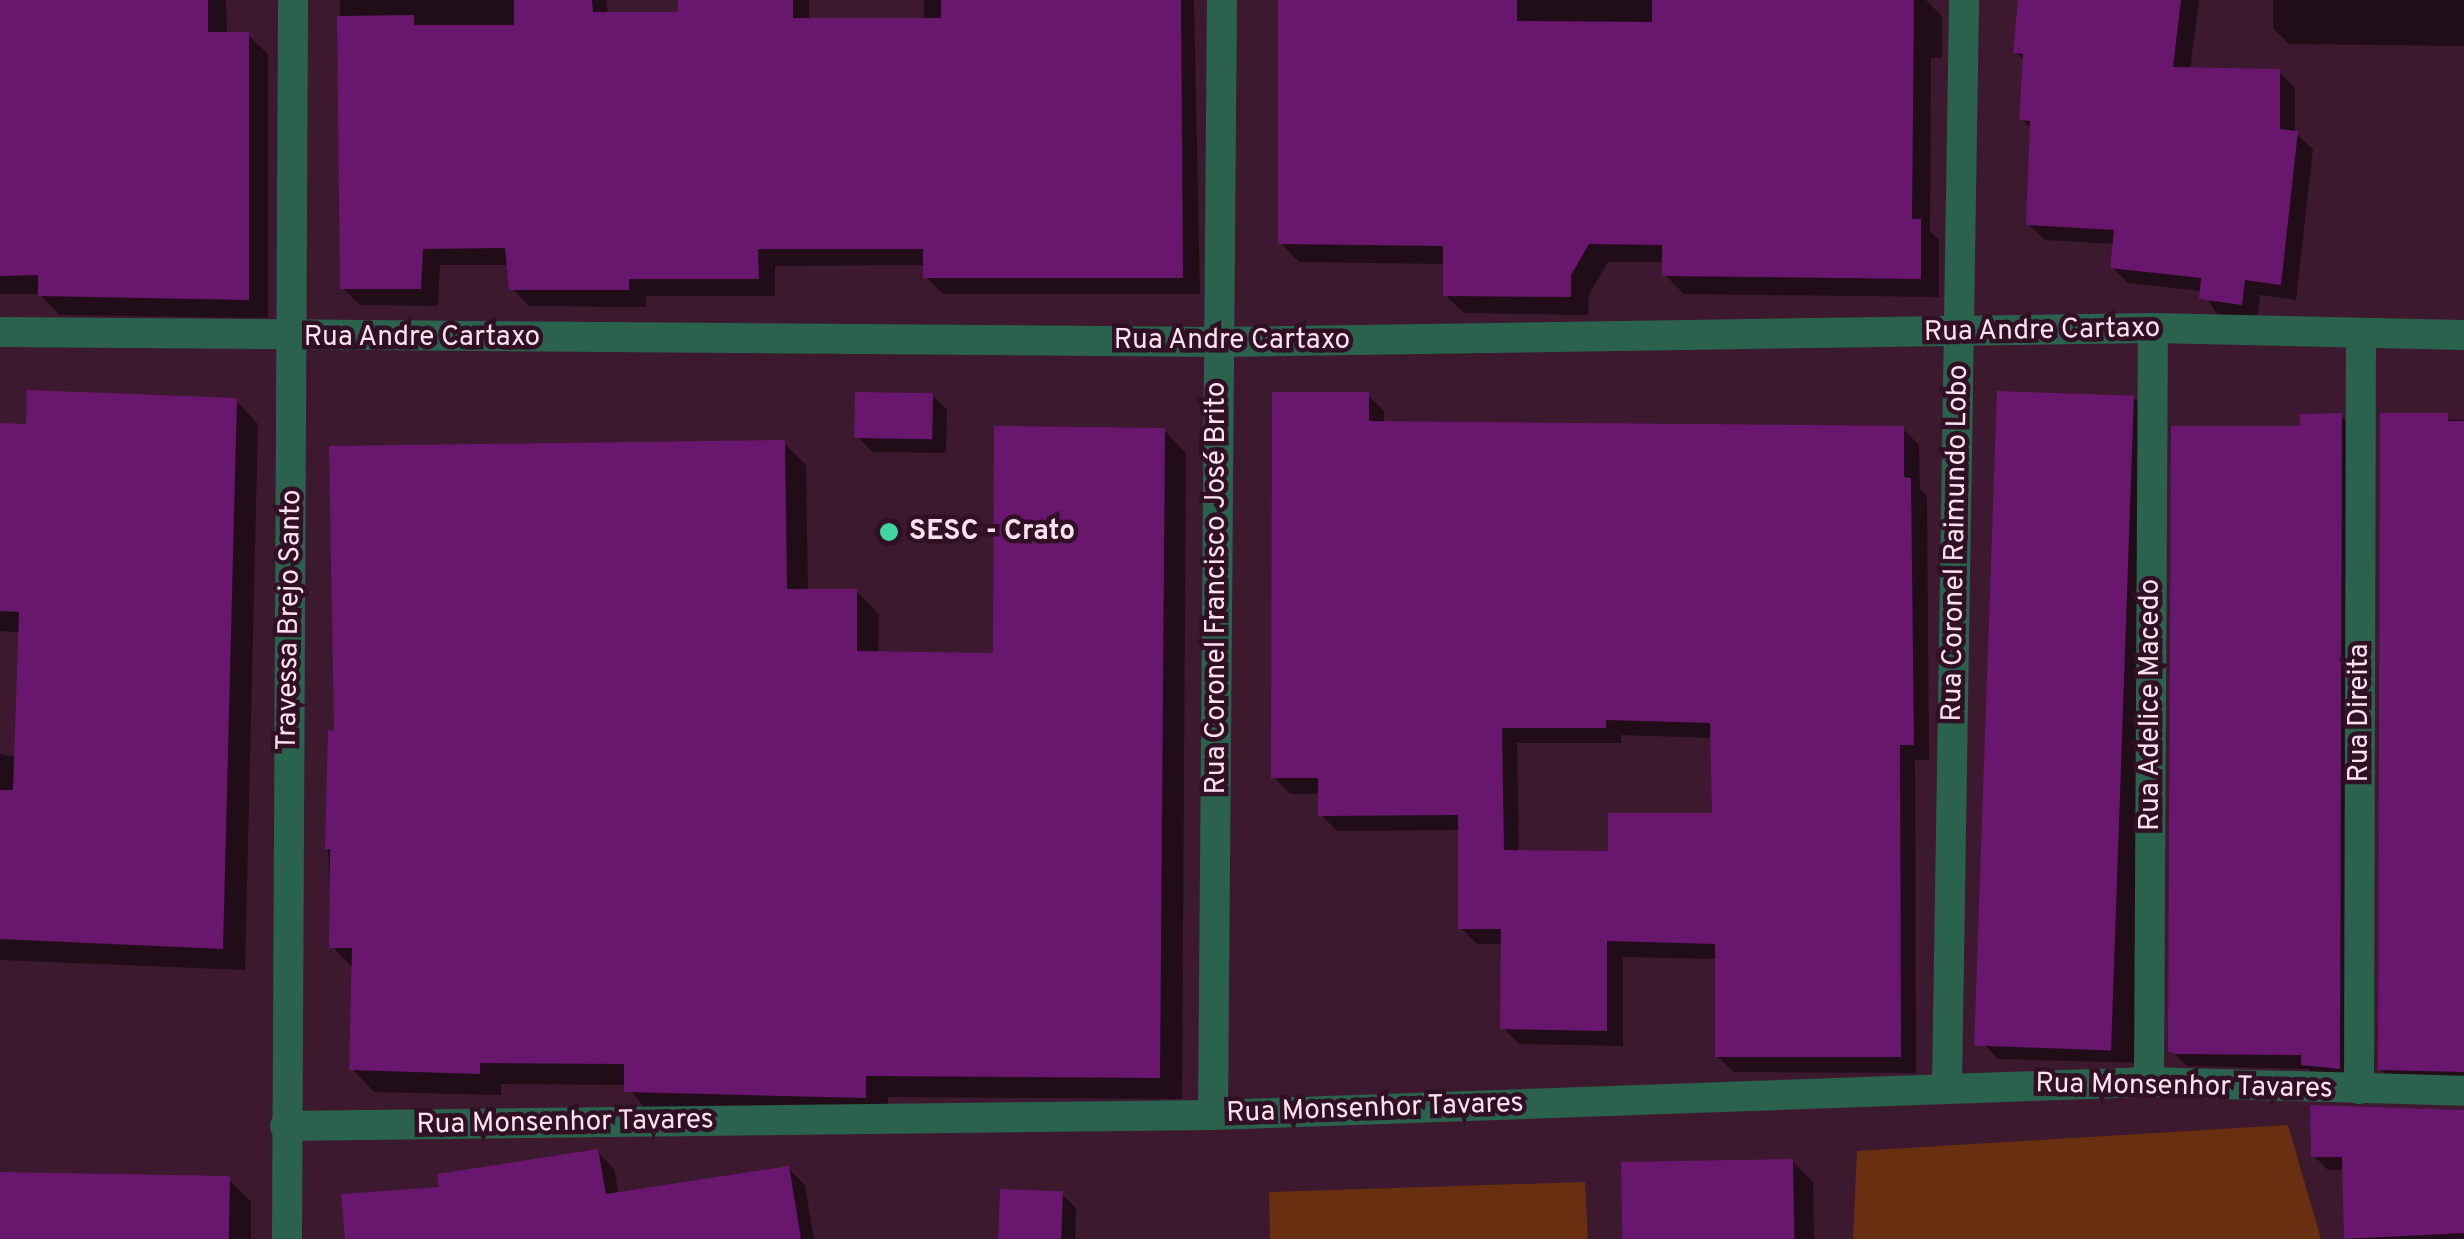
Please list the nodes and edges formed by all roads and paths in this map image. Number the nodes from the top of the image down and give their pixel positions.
1 (293, 0) edge
2 (1222, 0) edge
3 (1964, 0) edge
4 (2153, 328) junction
5 (0, 332) edge
6 (1959, 333) junction
7 (2362, 336) junction
8 (2464, 336) edge
9 (294, 337) junction
10 (1219, 342) junction
11 (2149, 1082) junction
12 (1947, 1086) junction
13 (2359, 1089) junction
14 (2464, 1091) edge
15 (1213, 1115) junction
16 (284, 1126) junction
17 (287, 1239) edge

1 - 9 street, Travessa Brejo Santo
2 - 10 street, Rua Coronel Francisco José Brito
3 - 6 street, Rua Coronel Raimundo Lobo
4 - 6 street, Rua Andre Cartaxo
4 - 7 street, Rua Andre Cartaxo
4 - 11 street, Rua Adelice Macedo
5 - 9 street, Rua Andre Cartaxo
6 - 10 street, Rua Andre Cartaxo
6 - 12 street, Rua Coronel Raimundo Lobo
7 - 8 street, Rua Andre Cartaxo
7 - 13 street, Rua Direita
9 - 10 street, Rua Andre Cartaxo
9 - 16 street, Travessa Brejo Santo
10 - 15 street, Rua Coronel Francisco José Brito
11 - 12 street, Rua Monsenhor Tavares
11 - 13 street, Rua Monsenhor Tavares
12 - 15 street, Rua Monsenhor Tavares
13 - 14 street, Rua Monsenhor Tavares
15 - 16 street, Rua Monsenhor Tavares
16 - 17 street, Travessa Brejo Santo

